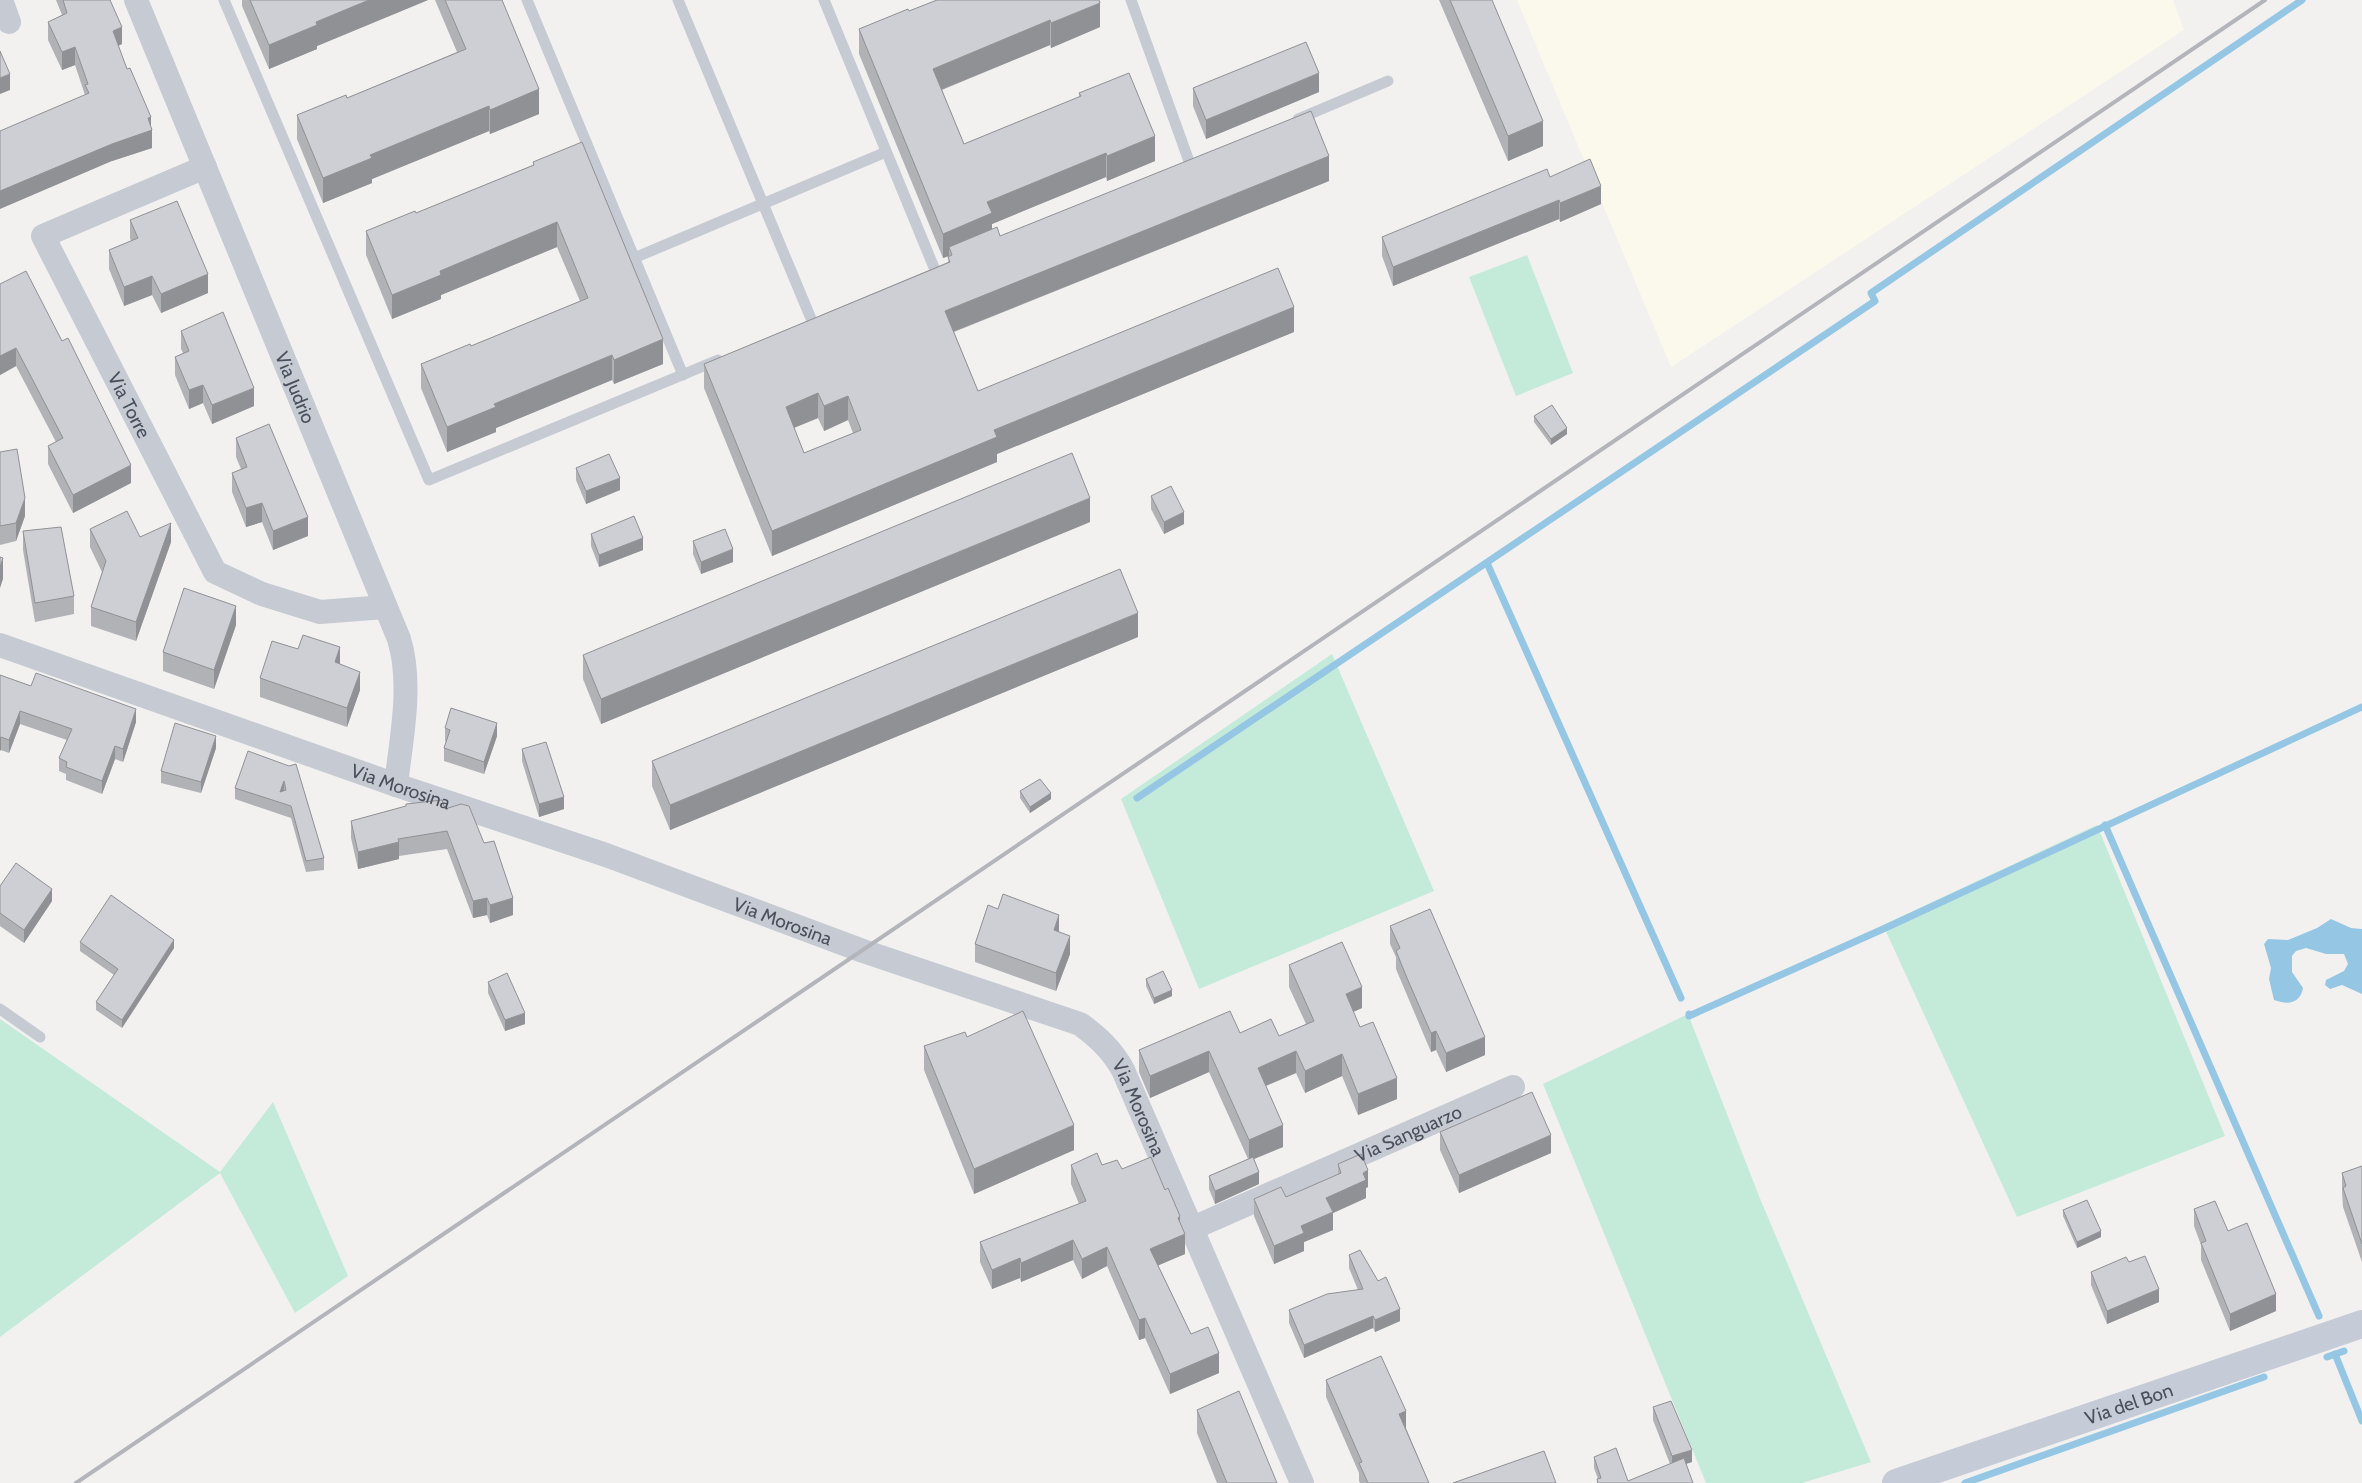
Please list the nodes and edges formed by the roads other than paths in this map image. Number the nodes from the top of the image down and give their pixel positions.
1 (1, 0) edge
2 (136, 0) edge
3 (224, 0) edge
4 (527, 0) edge
5 (678, 0) edge
6 (824, 0) edge
7 (1131, 0) edge
8 (9, 22) dead end
9 (1388, 81) dead end
10 (1289, 122) edge
11 (886, 152) junction
12 (1190, 164) edge
13 (205, 167) junction
14 (763, 204) junction
15 (634, 258) junction
16 (935, 270) edge
17 (812, 321) edge
18 (726, 357) edge
19 (682, 375) junction
20 (385, 607) junction
21 (0, 645) edge
22 (396, 785) junction
23 (0, 1008) edge
24 (40, 1037) dead end
25 (1513, 1087) dead end
26 (1192, 1228) junction
27 (2362, 1324) edge
28 (1302, 1483) edge
29 (1896, 1483) edge

1 - 8 street
2 - 13 street, Via Judrio
3 - 19 lane
4 - 15 lane
5 - 14 lane
6 - 11 lane
7 - 12 lane
9 - 10 lane
11 - 14 lane
11 - 16 lane
13 - 20 street, Via Judrio
13 - 20 street, Via Torre
14 - 15 lane
14 - 17 lane
15 - 19 lane
18 - 19 lane
20 - 22 street, Via Judrio
21 - 22 street, Via Morosina
22 - 26 street, Via Morosina
23 - 24 lane
25 - 26 street, Via Sanguarzo
26 - 28 street, Via Morosina
27 - 29 street, Via del Bon

